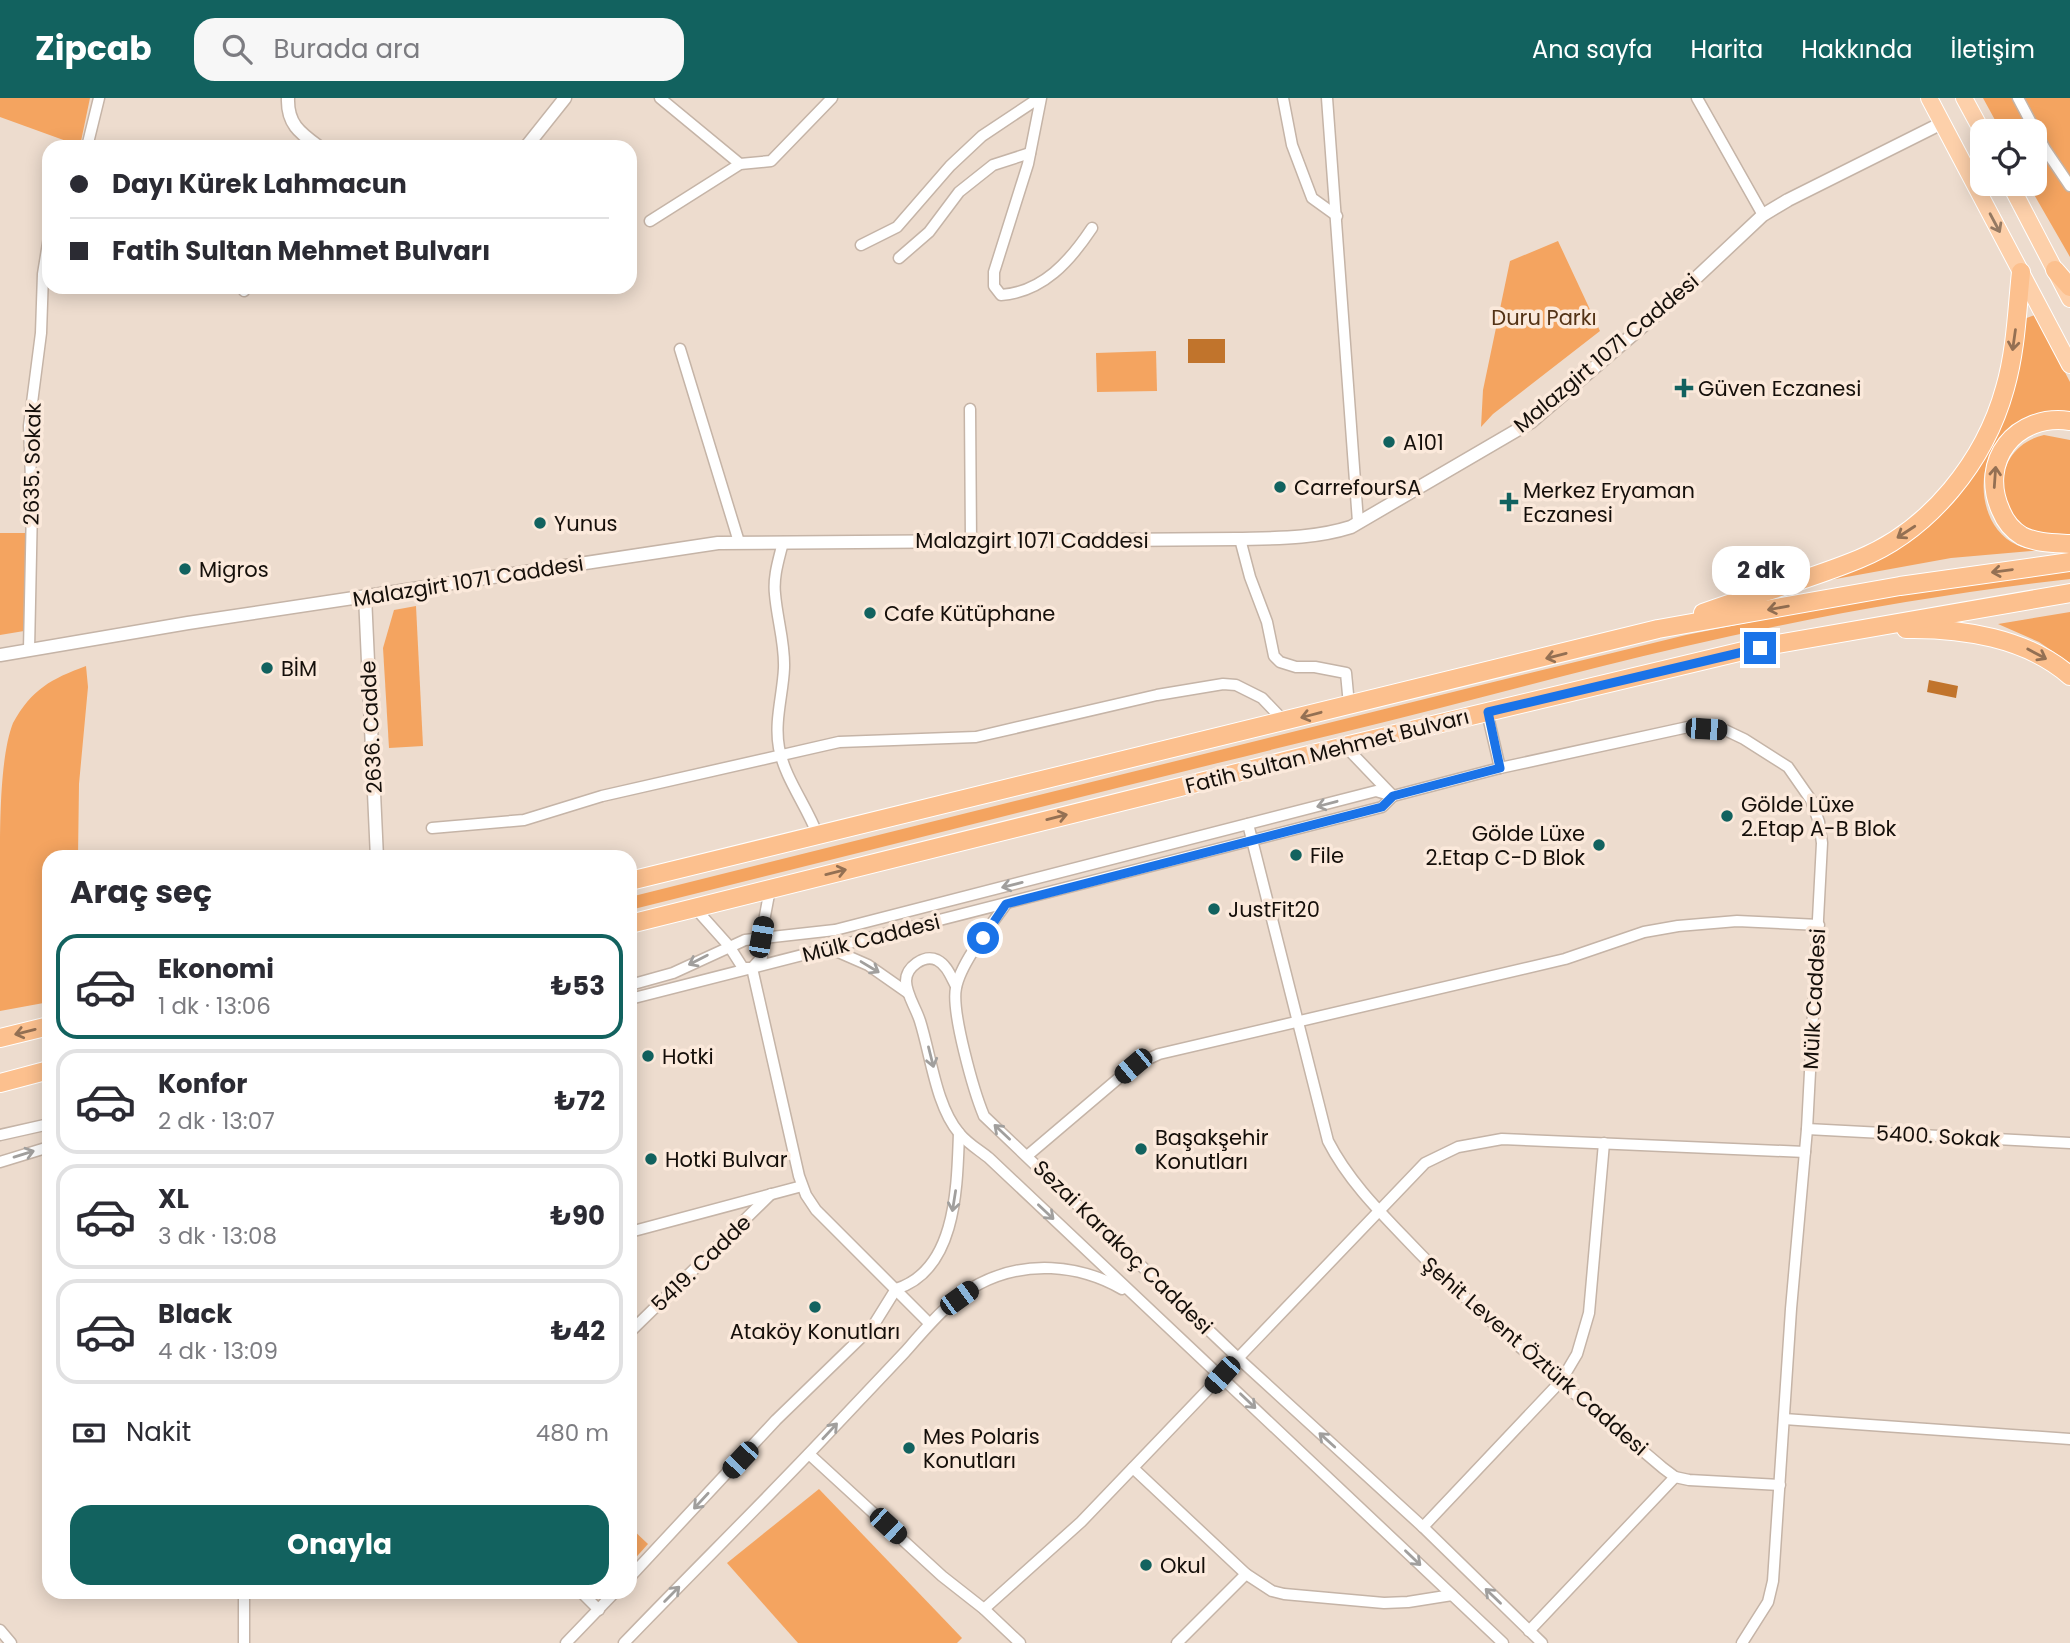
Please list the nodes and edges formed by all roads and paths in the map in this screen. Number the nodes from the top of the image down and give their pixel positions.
1 (99, 98) edge
2 (288, 98) edge
3 (565, 98) edge
4 (660, 98) edge
5 (832, 98) edge
6 (1040, 98) edge
7 (1283, 98) edge
8 (1327, 98) edge
9 (1697, 98) edge
10 (1929, 98) edge
11 (1964, 98) edge
12 (2018, 98) edge
13 (1975, 119) edge
14 (2027, 119) edge
15 (1942, 123) junction
16 (89, 140) edge
17 (311, 140) edge
18 (532, 140) edge
19 (1030, 153) junction
20 (2047, 160) edge
21 (740, 164) junction
22 (2070, 186) edge
23 (2016, 196) edge
24 (1763, 215) junction
25 (1337, 216) junction
26 (650, 221) dead end
27 (1092, 228) dead end
28 (861, 245) dead end
29 (899, 258) dead end
30 (2055, 270) junction
31 (2021, 272) junction
32 (2070, 287) edge
33 (42, 294) edge
34 (2070, 299) edge
35 (680, 349) dead end
36 (2070, 365) edge
37 (970, 409) dead end
38 (2070, 421) edge
39 (1358, 522) junction
40 (1240, 539) junction
41 (971, 541) junction
42 (739, 542) junction
43 (783, 542) junction
44 (2070, 544) edge
45 (2070, 562) edge
46 (2070, 593) edge
47 (365, 596) junction
48 (1658, 629) junction
49 (1850, 630) junction
50 (29, 650) junction
51 (0, 655) edge
52 (2070, 676) edge
53 (1349, 705) junction
54 (1488, 712) junction
55 (1285, 722) junction
56 (1345, 746) junction
57 (782, 756) junction
58 (1500, 768) junction
59 (1393, 796) junction
60 (1248, 824) junction
61 (432, 828) dead end
62 (818, 836) junction
63 (1253, 841) junction
64 (377, 850) edge
65 (637, 879) edge
66 (769, 889) junction
67 (1006, 904) junction
68 (695, 908) junction
69 (637, 922) edge
70 (1819, 925) junction
71 (761, 937) junction
72 (729, 946) junction
73 (829, 947) junction
74 (752, 968) junction
75 (637, 983) edge
76 (956, 986) junction
77 (908, 993) junction
78 (637, 997) edge
79 (1297, 1023) junction
80 (42, 1028) edge
81 (0, 1038) edge
82 (42, 1072) edge
83 (0, 1083) edge
84 (42, 1126) edge
85 (1807, 1129) junction
86 (959, 1133) junction
87 (0, 1135) edge
88 (1604, 1143) junction
89 (2070, 1143) edge
90 (42, 1149) edge
91 (1805, 1152) junction
92 (1027, 1156) junction
93 (0, 1162) edge
94 (802, 1186) junction
95 (771, 1194) junction
96 (1379, 1211) junction
97 (637, 1230) edge
98 (896, 1289) junction
99 (1139, 1299) junction
100 (929, 1323) junction
101 (637, 1325) edge
102 (1238, 1358) junction
103 (1222, 1375) junction
104 (1561, 1381) junction
105 (1784, 1419) junction
106 (2070, 1439) edge
107 (809, 1454) junction
108 (1133, 1468) junction
109 (1675, 1477) junction
110 (1780, 1485) junction
111 (1423, 1527) junction
112 (637, 1569) edge
113 (1246, 1574) junction
114 (1452, 1595) junction
115 (244, 1599) edge
116 (588, 1599) edge
117 (609, 1599) edge
118 (984, 1609) junction
119 (599, 1610) junction
120 (0, 1630) edge
121 (1529, 1631) junction
122 (11, 1643) edge
123 (244, 1643) edge
124 (566, 1643) edge
125 (624, 1643) edge
126 (1020, 1643) edge
127 (1177, 1643) edge
128 (1503, 1643) edge
129 (1542, 1643) edge
130 (1742, 1643) edge

1 - 16 street
2 - 17 street
3 - 18 street
4 - 21 street
5 - 21 street
6 - 19 street
6 - 28 street
7 - 25 street
8 - 25 street
9 - 24 street
10 - 15 main road
11 - 13 main road
12 - 14 street
15 - 24 street, Malazgirt 1071 Caddesi
15 -> 31 main road
19 - 27 street
19 - 29 street
20 - 22 street
21 - 26 street
23 - 30 main road
24 - 39 street, Malazgirt 1071 Caddesi
25 - 39 street
30 - 32 highway
30 - 34 main road
31 - 36 main road
31 -> 48 highway
33 - 50 street, 2635. Sokak
35 - 42 street
37 - 41 street
44 -> 38 highway
39 - 40 street, Malazgirt 1071 Caddesi
40 - 41 street, Malazgirt 1071 Caddesi
40 - 53 street
41 - 43 street, Malazgirt 1071 Caddesi
42 - 43 street, Malazgirt 1071 Caddesi
42 - 47 street, Malazgirt 1071 Caddesi
43 - 57 street
45 -> 48 highway, Fatih Sultan Mehmet Bulvarı
46 - 49 highway, Fatih Sultan Mehmet Bulvarı
47 - 50 street, Malazgirt 1071 Caddesi
47 - 64 street, 2636. Cadde
48 -> 53 highway, Fatih Sultan Mehmet Bulvarı
49 -> 52 highway
49 - 54 highway, Fatih Sultan Mehmet Bulvarı
50 - 51 street, Malazgirt 1071 Caddesi
53 -> 55 highway, Fatih Sultan Mehmet Bulvarı
54 - 56 highway, Fatih Sultan Mehmet Bulvarı
54 - 58 street
55 - 57 street
55 - 62 highway, Fatih Sultan Mehmet Bulvarı
56 - 59 street
66 -> 56 highway, Fatih Sultan Mehmet Bulvarı
57 - 61 street
57 - 62 street
58 - 59 street, Mülk Caddesi
58 - 70 street, Mülk Caddesi
59 -> 60 street, Mülk Caddesi
59 - 63 street, Mülk Caddesi
60 - 63 street, Şehit Levent Öztürk Caddesi
60 -> 71 street, Mülk Caddesi
62 - 65 highway, Fatih Sultan Mehmet Bulvarı
63 - 67 street, Mülk Caddesi
63 - 79 street, Şehit Levent Öztürk Caddesi
66 - 68 highway, Fatih Sultan Mehmet Bulvarı
66 - 71 street
67 - 73 street, Mülk Caddesi
67 - 76 street, Sezai Karakoç Caddesi
68 - 69 highway, Fatih Sultan Mehmet Bulvarı
68 - 72 street
70 - 79 street
70 - 85 street, Mülk Caddesi
71 - 72 street, Mülk Caddesi
71 - 74 street
72 - 74 street
72 -> 75 street, Mülk Caddesi
73 - 74 street, Mülk Caddesi
73 -> 77 street
74 - 78 street, Mülk Caddesi
74 - 94 street
76 - 77 street
92 -> 76 street, Sezai Karakoç Caddesi
77 -> 86 street
79 - 92 street
79 - 96 street, Şehit Levent Öztürk Caddesi
80 -> 81 highway
82 - 83 highway
84 - 87 street
85 - 89 street, 5400. Sokak
85 - 91 street, Mülk Caddesi
86 -> 98 street
86 -> 99 street
88 - 91 street
88 - 96 street
88 - 104 street
93 -> 90 street
91 - 105 street, Mülk Caddesi
92 - 102 street, Sezai Karakoç Caddesi
94 - 95 street
94 - 98 street
95 - 97 street
95 - 101 street, 5419. Cadde
96 - 102 street
96 - 104 street, Şehit Levent Öztürk Caddesi
98 - 100 street
98 -> 112 street
99 - 100 street
99 - 103 street
107 -> 100 street
102 - 103 street
111 -> 102 street, Sezai Karakoç Caddesi
103 - 108 street
103 -> 114 street
104 - 109 street, Şehit Levent Öztürk Caddesi
104 - 111 street
105 - 106 street
105 - 110 street, Mülk Caddesi
107 - 118 street
125 -> 107 street
108 - 113 street
108 - 118 street
109 - 110 street
109 - 121 street
110 - 130 street, Mülk Caddesi
121 -> 111 street, Sezai Karakoç Caddesi
113 - 114 street
113 - 127 street
114 - 128 street
115 - 123 street
116 - 119 street
117 - 119 street
118 - 126 street
119 - 124 street
120 - 122 street
121 - 129 street, Sezai Karakoç Caddesi

